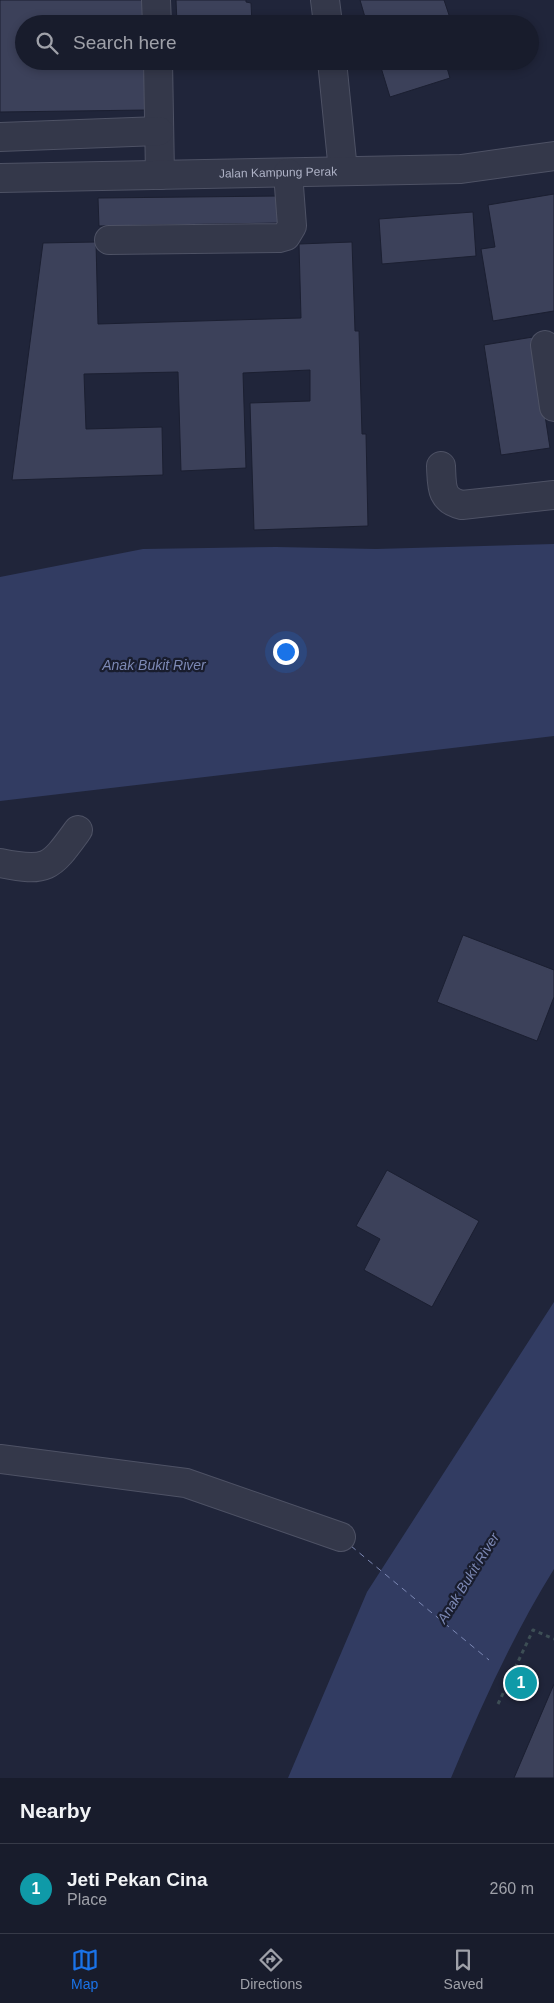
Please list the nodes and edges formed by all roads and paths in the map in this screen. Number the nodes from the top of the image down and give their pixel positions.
1 (156, 0) edge
2 (325, 0) edge
3 (157, 15) edge
4 (327, 15) edge
5 (158, 70) edge
6 (333, 70) edge
7 (159, 131) junction
8 (0, 137) edge
9 (554, 156) edge
10 (343, 172) junction
11 (288, 173) junction
12 (160, 175) junction
13 (0, 178) edge
14 (109, 240) dead end
15 (545, 344) dead end
16 (554, 407) edge
17 (441, 466) dead end
18 (554, 495) edge
19 (78, 830) dead end
20 (0, 863) edge
21 (0, 1459) edge
22 (341, 1537) dead end
23 (554, 1639) edge
24 (498, 1704) dead end

1 - 3 street
2 - 4 street
5 - 7 street
6 - 10 street
7 - 8 street
7 - 12 street
9 - 10 street, Jalan Kampung Perak
10 - 11 street, Jalan Kampung Perak
11 - 12 street, Jalan Kampung Perak
11 - 14 street
12 - 13 street, Jalan Kampung Perak
15 - 16 street
17 - 18 street
19 - 20 street
21 - 22 street
23 - 24 path

